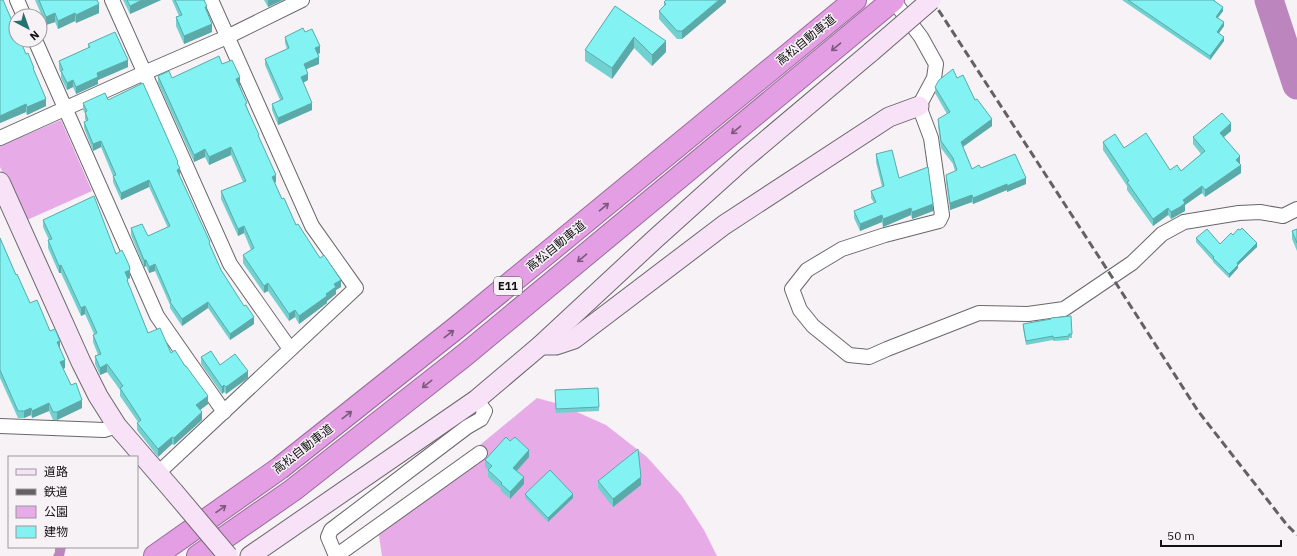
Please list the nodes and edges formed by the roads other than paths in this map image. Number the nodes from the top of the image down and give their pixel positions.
1 (112, 0) edge
2 (211, 0) edge
3 (302, 0) edge
4 (893, 0) edge
5 (931, 0) edge
6 (853, 1) edge
7 (227, 37) junction
8 (39, 48) edge
9 (144, 73) junction
10 (919, 106) junction
11 (66, 108) junction
12 (0, 138) edge
13 (0, 182) edge
14 (1297, 209) edge
15 (541, 345) junction
16 (290, 349) junction
17 (476, 400) junction
18 (224, 412) junction
19 (1, 424) edge
20 (117, 426) junction
21 (480, 453) dead end
22 (157, 474) junction
23 (343, 554) edge
24 (155, 556) edge
25 (198, 556) edge
26 (228, 556) edge
27 (250, 556) edge

1 - 9 street
2 - 7 street
3 - 7 street
4 - 10 street
4 -> 25 highway, 高松自動車道 / E11
5 - 15 street, bridge
24 -> 6 highway, 高松自動車道 / E11
7 - 9 street
7 - 16 street
8 - 11 street
9 - 11 street
9 - 16 street
10 - 14 street
10 - 15 street
11 - 12 street
11 - 18 street
13 - 20 street
15 - 17 street
16 - 18 street
17 - 23 street
17 - 27 street
18 - 22 street
19 - 20 street
20 - 22 street
21 - 23 street
22 - 26 street, bridge

